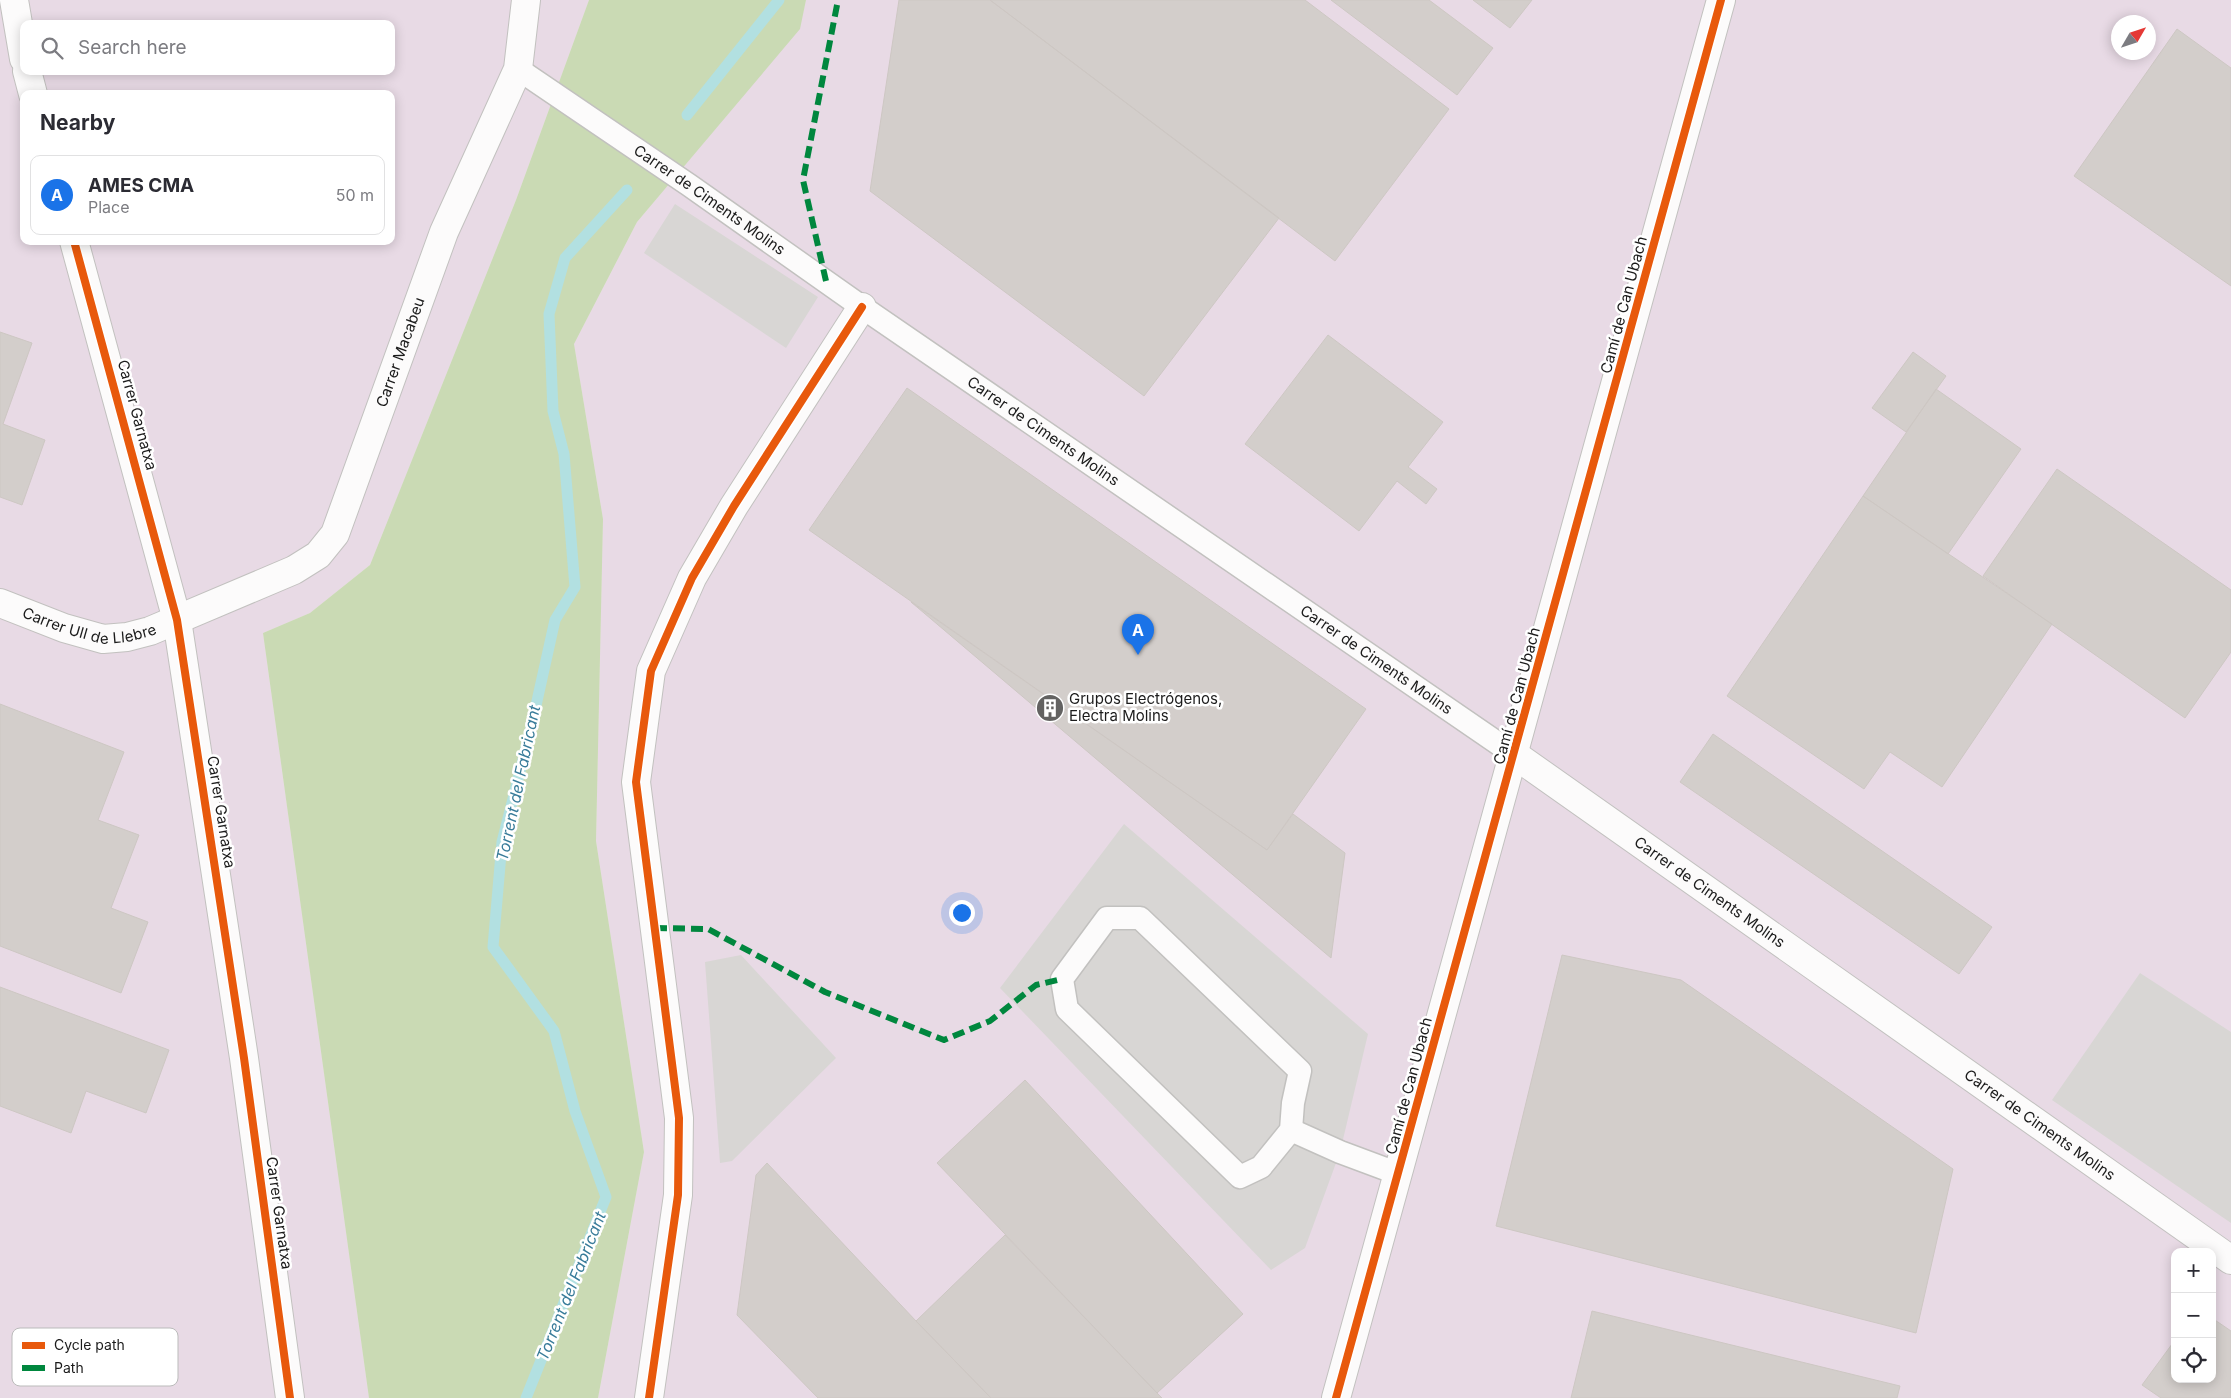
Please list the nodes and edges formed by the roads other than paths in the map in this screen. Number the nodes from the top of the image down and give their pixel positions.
1 (14, 0) edge
2 (526, 0) edge
3 (1721, 0) edge
4 (20, 35) edge
5 (518, 69) junction
6 (28, 75) edge
7 (33, 90) edge
8 (75, 245) edge
9 (862, 307) junction
10 (0, 603) edge
11 (177, 620) junction
12 (1515, 755) junction
13 (1291, 1130) junction
14 (1399, 1174) junction
15 (2231, 1260) edge
16 (290, 1398) edge
17 (648, 1398) edge
18 (1336, 1398) edge

1 - 4 street
2 - 5 street, Carrer Macabeu
3 - 12 street, Camí de Can Ubach
5 - 9 lane, Carrer de Ciments Molins
5 - 11 street, Carrer Macabeu
6 - 7 street
8 - 11 street, Carrer Garnatxa
9 - 12 lane, Carrer de Ciments Molins
9 - 17 street
10 - 11 street, Carrer Ull de Llebre
11 - 16 street, Carrer Garnatxa
12 - 14 street, Camí de Can Ubach
12 - 15 street, Carrer de Ciments Molins
13 - 13 lane
13 - 14 lane
14 - 18 street, Camí de Can Ubach

